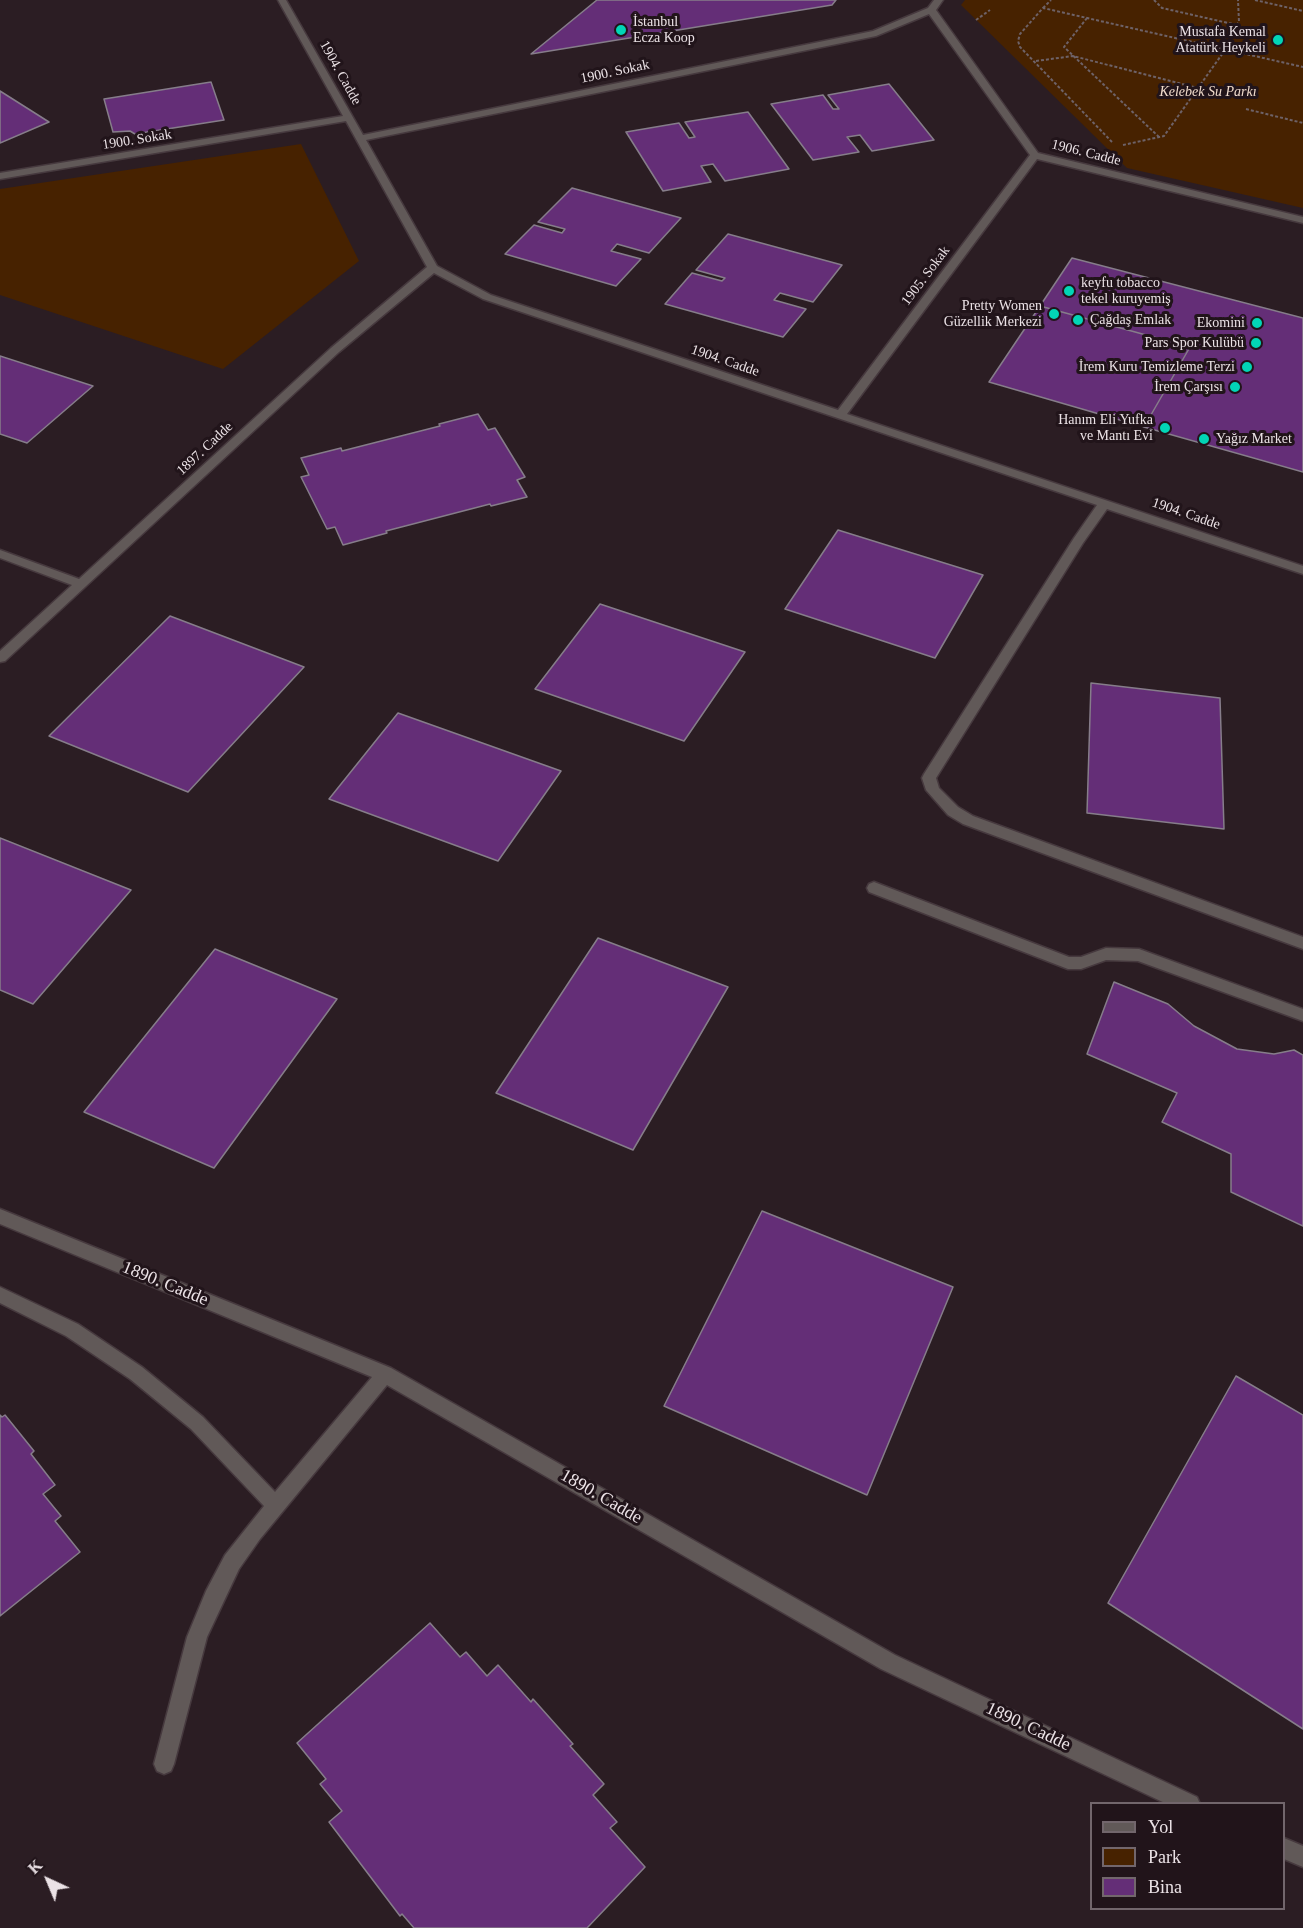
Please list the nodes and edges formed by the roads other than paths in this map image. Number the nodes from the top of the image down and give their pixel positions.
1 (282, 0) edge
2 (939, 0) edge
3 (932, 10) junction
4 (349, 118) junction
5 (360, 138) junction
6 (1035, 155) junction
7 (0, 176) edge
8 (1303, 220) edge
9 (433, 268) junction
10 (840, 415) junction
11 (1105, 503) junction
12 (0, 554) edge
13 (1303, 570) edge
14 (81, 584) junction
15 (0, 657) edge
16 (874, 888) dead end
17 (1303, 943) edge
18 (1303, 1015) edge
19 (0, 1216) edge
20 (0, 1295) edge
21 (385, 1374) junction
22 (276, 1506) junction
23 (164, 1764) dead end
24 (1188, 1802) edge
25 (1285, 1848) edge
26 (1303, 1857) edge

1 - 4 street, 1904. Cadde
2 - 3 street
3 - 5 street, 1900. Sokak
3 - 6 street, 1906. Cadde
4 - 5 street, 1904. Cadde
4 - 7 street, 1900. Sokak
5 - 9 street, 1904. Cadde
6 - 8 street, 1906. Cadde
6 - 10 street, 1905. Sokak
9 - 10 street, 1904. Cadde
9 - 14 street, 1897. Cadde
10 - 11 street, 1904. Cadde
11 - 13 street, 1904. Cadde
11 - 17 street
12 - 14 street
14 - 15 street, 1897. Cadde
16 - 18 street
19 - 21 street, 1890. Cadde
20 - 22 street
21 - 22 street
21 - 24 street, 1890. Cadde
22 - 23 street
25 - 26 street

